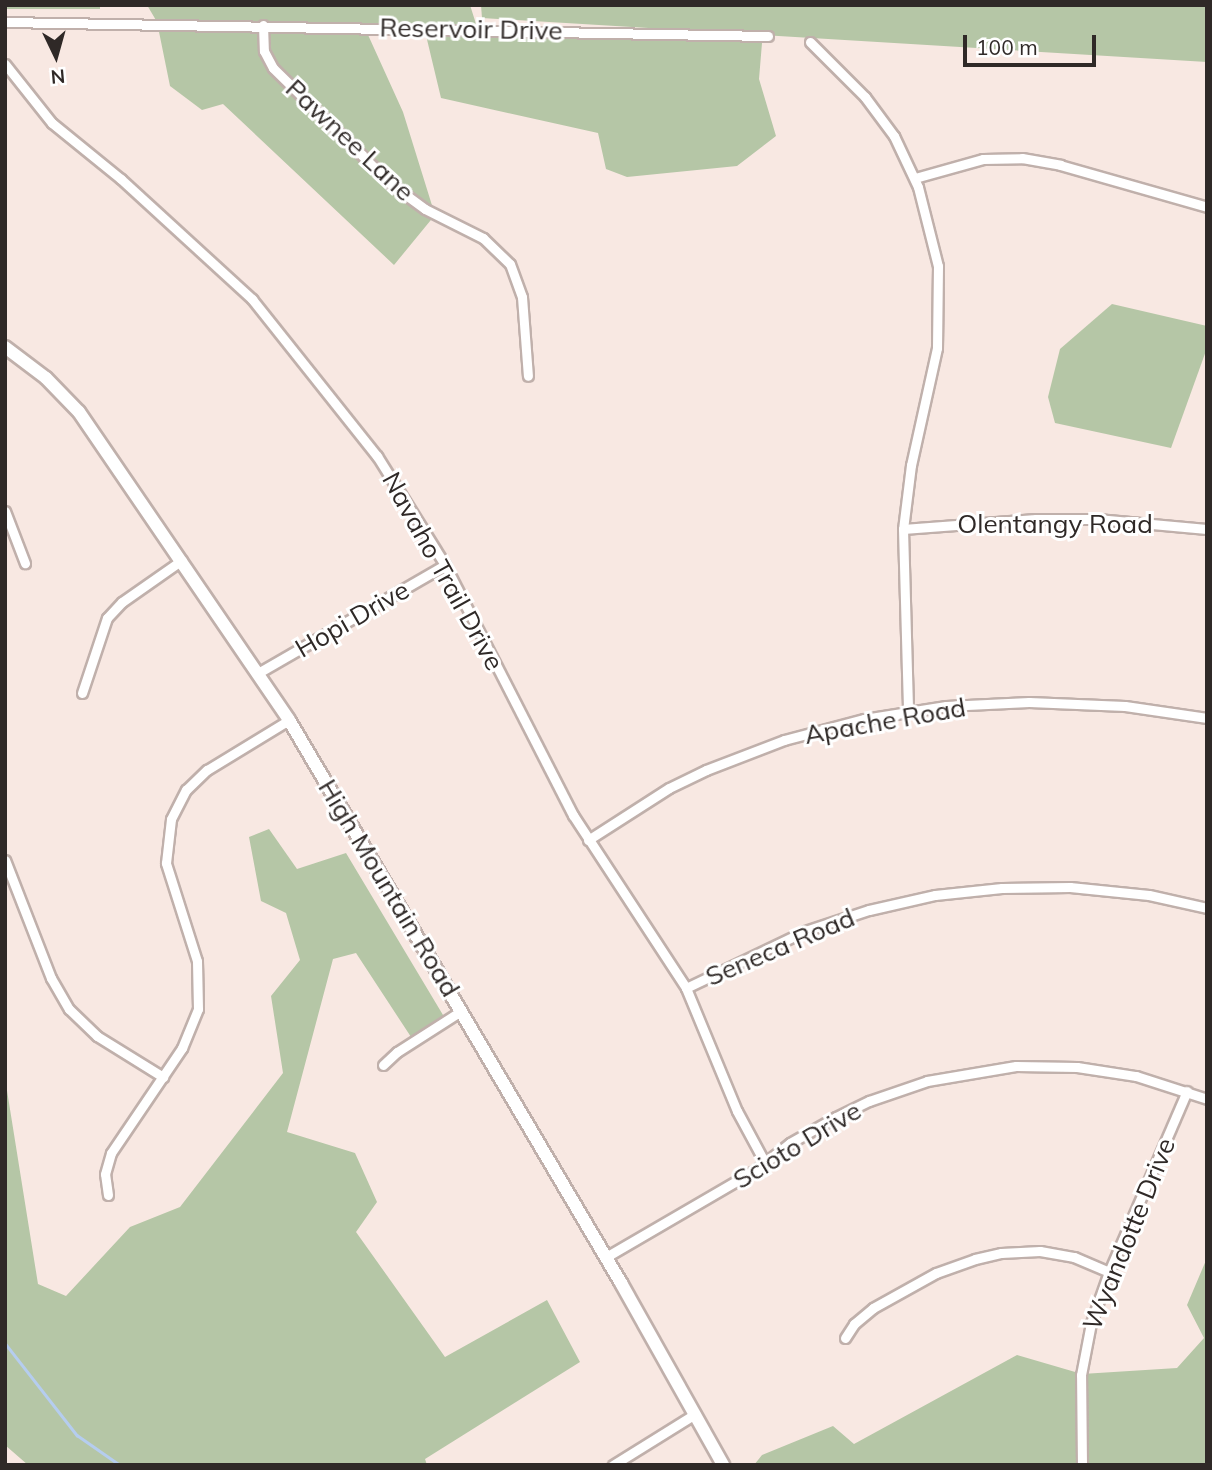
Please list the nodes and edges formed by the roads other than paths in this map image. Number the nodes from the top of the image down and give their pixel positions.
1 (5, 22) edge
2 (263, 25) junction
3 (768, 36) dead end
4 (810, 42) dead end
5 (5, 64) edge
6 (915, 178) junction
7 (1207, 207) edge
8 (7, 353) edge
9 (528, 376) dead end
10 (5, 511) edge
11 (1207, 528) edge
12 (903, 529) junction
13 (182, 560) junction
14 (25, 563) dead end
15 (445, 565) junction
16 (258, 673) junction
17 (82, 692) dead end
18 (908, 711) junction
19 (1207, 718) edge
20 (289, 720) junction
21 (588, 840) junction
22 (5, 860) edge
23 (1207, 908) edge
24 (685, 988) junction
25 (461, 1011) junction
26 (383, 1065) dead end
27 (163, 1077) junction
28 (1187, 1091) junction
29 (1207, 1099) edge
30 (765, 1163) junction
31 (108, 1195) dead end
32 (606, 1257) junction
33 (1109, 1272) junction
34 (845, 1338) dead end
35 (695, 1414) junction
36 (613, 1465) edge
37 (723, 1465) edge
38 (1082, 1465) edge

1 - 2 street, Reservoir Drive
2 - 3 street, Reservoir Drive
2 - 9 street, Pawnee Lane
4 - 6 street
5 - 15 street, Navaho Trail Drive
6 - 7 street
6 - 12 street
8 - 13 main road, High Mountain Road
10 - 14 street
11 - 12 street, Olentangy Road
12 - 18 street
13 - 16 main road, High Mountain Road
13 - 17 street
15 - 16 street, Hopi Drive
15 - 21 street, Navaho Trail Drive
16 - 20 main road, High Mountain Road
18 - 19 street, Apache Road
18 - 21 street, Apache Road
20 - 25 main road, High Mountain Road
20 - 27 street
21 - 24 street, Navaho Trail Drive
22 - 27 street
23 - 24 street, Seneca Road
24 - 30 street, Navaho Trail Drive
25 - 26 street
25 - 32 main road, High Mountain Road
27 - 31 street
28 - 29 street, Scioto Drive
28 - 30 street, Scioto Drive
28 - 33 street, Wyandotte Drive
30 - 32 street, Scioto Drive
32 - 35 main road, High Mountain Road
33 - 34 street
33 - 38 street, Wyandotte Drive
35 - 36 street
35 - 37 main road, High Mountain Road

